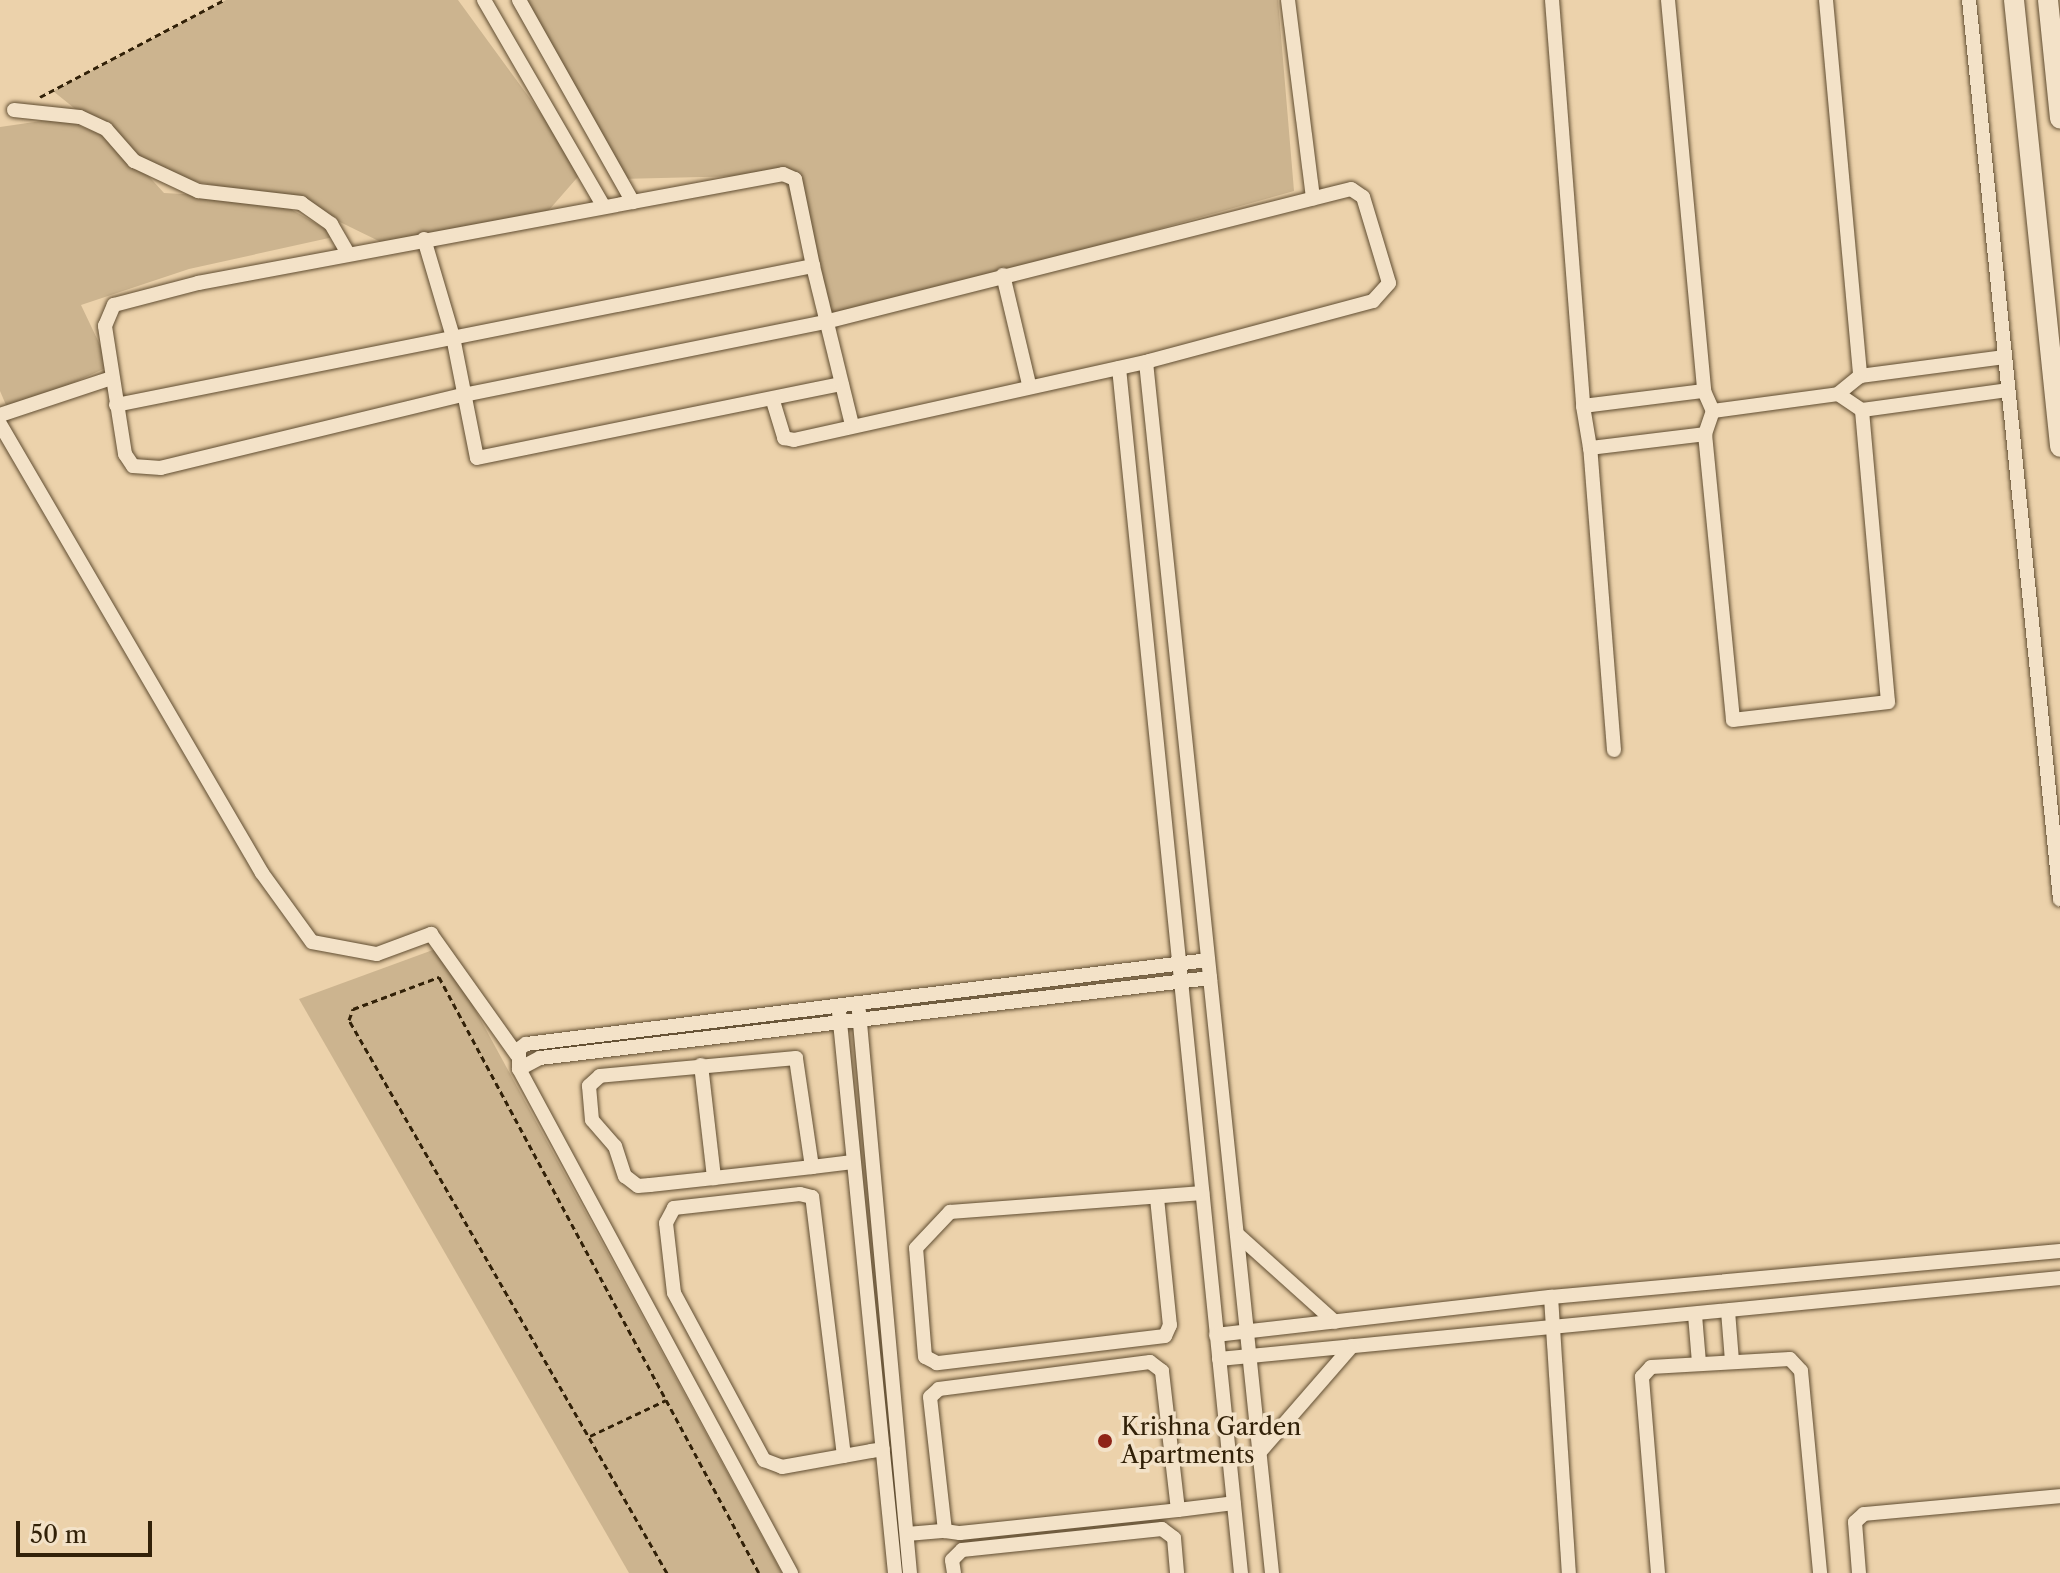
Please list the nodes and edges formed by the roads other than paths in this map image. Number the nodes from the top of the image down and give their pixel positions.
1 (484, 0) edge
2 (519, 0) edge
3 (1288, 0) edge
4 (1552, 0) edge
5 (1668, 0) edge
6 (1826, 0) edge
7 (1969, 0) edge
8 (2014, 0) edge
9 (2048, 0) edge
10 (14, 110) road end
11 (2060, 118) edge
12 (1313, 198) junction
13 (633, 202) junction
14 (604, 207) junction
15 (424, 239) junction
16 (348, 253) junction
17 (813, 266) junction
18 (1003, 275) junction
19 (825, 322) junction
20 (453, 337) junction
21 (2005, 357) junction
22 (1146, 362) junction
23 (1119, 368) junction
24 (1860, 376) junction
25 (112, 378) junction
26 (842, 384) junction
27 (1029, 384) junction
28 (2008, 390) junction
29 (1704, 391) junction
30 (1838, 394) junction
31 (462, 395) junction
32 (773, 401) junction
33 (116, 405) junction
34 (1583, 406) junction
35 (1862, 410) junction
36 (1713, 411) junction
37 (0, 415) edge
38 (0, 424) edge
39 (852, 425) junction
40 (1705, 434) junction
41 (2060, 447) edge
42 (1590, 448) junction
43 (1614, 750) dead end
44 (2060, 899) edge
45 (1208, 960) junction
46 (1183, 963) junction
47 (1210, 978) junction
48 (1185, 981) junction
49 (858, 1001) junction
50 (839, 1004) junction
51 (859, 1018) junction
52 (840, 1020) junction
53 (518, 1062) junction
54 (701, 1065) junction
55 (853, 1162) junction
56 (812, 1167) junction
57 (714, 1178) junction
58 (1202, 1193) junction
59 (1157, 1198) junction
60 (1238, 1235) junction
61 (2060, 1251) edge
62 (2060, 1278) edge
63 (1551, 1297) junction
64 (1728, 1311) junction
65 (1695, 1315) junction
66 (1335, 1322) junction
67 (1554, 1329) junction
68 (1245, 1332) junction
69 (1216, 1335) junction
70 (1352, 1346) junction
71 (1247, 1356) junction
72 (1219, 1359) junction
73 (1732, 1361) junction
74 (1699, 1363) junction
75 (883, 1449) junction
76 (1258, 1454) junction
77 (844, 1456) junction
78 (2060, 1496) edge
79 (1234, 1503) junction
80 (1178, 1510) junction
81 (945, 1531) junction
82 (907, 1534) junction
83 (791, 1573) edge
84 (895, 1573) edge
85 (910, 1573) edge
86 (954, 1573) edge
87 (1177, 1573) edge
88 (1241, 1573) edge
89 (1272, 1573) edge
90 (1569, 1573) edge
91 (1658, 1573) edge
92 (1820, 1573) edge
93 (1859, 1573) edge

1 - 14 street
2 - 13 street
3 - 12 street
4 - 34 street
5 - 29 street
6 - 24 street
7 - 21 street
8 - 41 main road
9 - 11 main road
10 - 16 street
12 - 18 street
12 - 22 street
13 - 14 street
13 - 17 street
14 - 15 street
15 - 16 street
15 - 20 street
16 - 25 street
17 - 19 street
17 - 20 street
18 - 19 street
18 - 27 street
19 - 26 street
19 - 31 street
20 - 31 street
20 - 33 street
21 - 24 street
21 - 28 street
22 - 23 street
22 - 45 street
23 - 27 street
23 - 46 street
24 - 30 street
25 - 33 street
25 - 37 street
26 - 32 street
26 - 39 street
27 - 39 street
28 - 35 street
28 - 44 street
29 - 34 street
29 - 36 street
30 - 35 street
30 - 36 street
31 - 32 street
31 - 33 street
32 - 39 street
34 - 42 street
35 - 40 street
36 - 40 street
38 - 53 street
40 - 42 street
42 - 43 street
45 - 46 street
45 - 47 street
46 - 48 street
46 - 49 street
47 - 48 street
47 - 60 street
48 - 51 street
48 - 58 street
49 - 50 street
49 - 51 street
50 - 52 street
50 - 53 street
51 - 52 street
51 - 82 street
52 - 53 street
52 - 55 street
53 - 83 street
54 - 56 street
54 - 57 street
54 - 57 street
55 - 56 street
55 - 75 street
56 - 57 street
58 - 59 street
58 - 69 street
59 - 59 street
60 - 66 street
60 - 68 street
61 - 63 street
62 - 64 street
63 - 66 street
63 - 67 street
64 - 65 street
64 - 73 street
65 - 67 street
65 - 74 street
66 - 68 street
67 - 70 street
67 - 90 street
68 - 69 street
68 - 71 street
69 - 72 street
70 - 71 street
70 - 76 street
71 - 72 street
71 - 76 street
72 - 79 street
73 - 74 street
73 - 92 street
74 - 91 street
75 - 77 street
75 - 84 street
76 - 89 street
77 - 77 street
78 - 93 street
79 - 80 street
79 - 88 street
80 - 81 street
80 - 81 street
81 - 82 street
82 - 85 street
86 - 87 street

